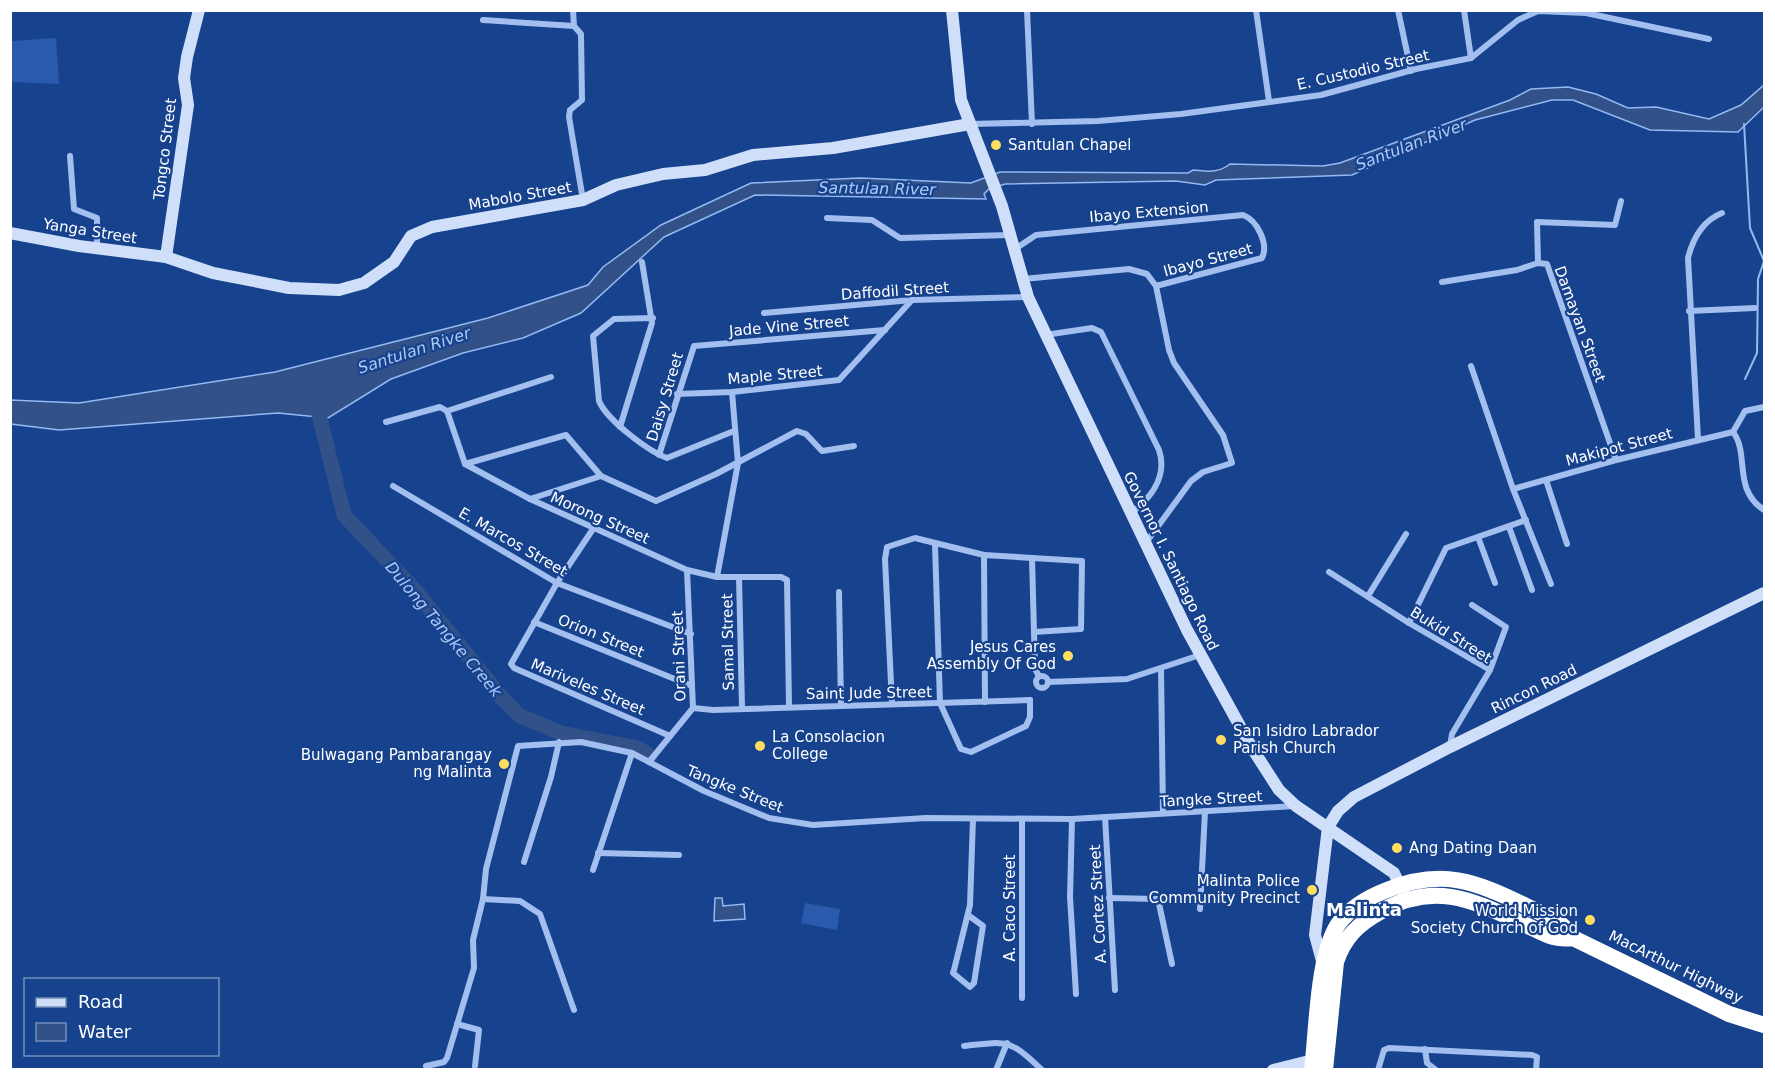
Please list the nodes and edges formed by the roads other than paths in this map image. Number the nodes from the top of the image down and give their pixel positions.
1 (199, 10) edge
2 (573, 10) edge
3 (952, 10) edge
4 (1027, 10) edge
5 (1256, 10) edge
6 (1398, 10) edge
7 (1464, 10) edge
8 (483, 20) dead end
9 (574, 26) junction
10 (1709, 39) dead end
11 (1472, 58) junction
12 (1411, 71) junction
13 (1269, 101) junction
14 (970, 124) junction
15 (1032, 124) junction
16 (70, 156) dead end
17 (583, 200) junction
18 (1622, 201) dead end
19 (1722, 213) dead end
20 (827, 218) dead end
21 (10, 233) edge
22 (1010, 235) junction
23 (97, 248) junction
24 (1014, 250) junction
25 (1264, 255) joint
26 (166, 257) junction
27 (642, 262) dead end
28 (1538, 263) junction
29 (1022, 279) junction
30 (1442, 282) dead end
31 (1156, 286) junction
32 (1028, 297) junction
33 (912, 300) junction
34 (1755, 308) dead end
35 (1689, 311) junction
36 (764, 313) dead end
37 (652, 318) junction
38 (885, 330) junction
39 (1044, 336) junction
40 (694, 346) joint
41 (1471, 366) dead end
42 (551, 377) dead end
43 (732, 392) junction
44 (677, 394) junction
45 (1764, 407) edge
46 (447, 411) junction
47 (386, 422) dead end
48 (620, 427) junction
49 (734, 431) junction
50 (1733, 432) junction
51 (1698, 439) junction
52 (854, 446) dead end
53 (659, 455) junction
54 (1616, 460) junction
55 (738, 463) junction
56 (465, 464) junction
57 (602, 476) junction
58 (1546, 480) junction
59 (393, 486) dead end
60 (1513, 489) junction
61 (530, 500) junction
62 (1764, 510) edge
63 (1130, 515) junction
64 (1526, 520) junction
65 (1509, 527) junction
66 (593, 529) junction
67 (1406, 534) dead end
68 (1478, 537) junction
69 (1568, 544) dead end
70 (935, 545) junction
71 (1144, 545) junction
72 (984, 555) junction
73 (1032, 558) junction
74 (687, 570) junction
75 (1329, 572) dead end
76 (717, 577) junction
77 (739, 577) junction
78 (557, 583) junction
79 (1495, 583) dead end
80 (1551, 584) dead end
81 (1532, 590) dead end
82 (839, 591) dead end
83 (1764, 593) edge
84 (1368, 596) junction
85 (1472, 605) dead end
86 (534, 622) junction
87 (1409, 623) junction
88 (1034, 632) junction
89 (691, 634) junction
90 (1200, 655) junction
91 (1161, 669) junction
92 (1490, 670) junction
93 (1039, 676) junction
94 (1048, 682) junction
95 (692, 686) junction
96 (1038, 687) junction
97 (1030, 700) junction
98 (985, 702) junction
99 (940, 703) junction
100 (892, 704) junction
101 (841, 705) junction
102 (789, 706) junction
103 (742, 707) junction
104 (693, 708) junction
105 (670, 736) junction
106 (559, 742) junction
107 (1450, 747) junction
108 (632, 753) junction
109 (650, 762) junction
110 (1296, 806) junction
111 (1205, 811) junction
112 (1163, 813) junction
113 (1105, 817) junction
114 (973, 819) junction
115 (1022, 819) junction
116 (1072, 819) junction
117 (1328, 827) junction
118 (598, 853) junction
119 (679, 855) dead end
120 (524, 862) dead end
121 (593, 870) dead end
122 (1400, 886) junction
123 (1109, 898) junction
124 (483, 899) junction
125 (1200, 909) dead end
126 (968, 915) junction
127 (1322, 961) junction
128 (1172, 964) dead end
129 (1115, 990) dead end
130 (1076, 994) dead end
131 (1326, 997) junction
132 (1022, 998) dead end
133 (574, 1010) dead end
134 (457, 1024) junction
135 (1764, 1025) edge
136 (1007, 1043) junction
137 (964, 1046) dead end
138 (1425, 1049) junction
139 (426, 1066) dead end
140 (475, 1066) dead end
141 (1317, 1066) edge
142 (1034, 1067) edge
143 (996, 1070) edge
144 (1042, 1070) edge
145 (1273, 1070) edge
146 (1378, 1070) edge
147 (1436, 1070) edge
148 (1536, 1070) edge

1 - 26 street, Tongco Street
2 - 9 street
3 - 14 street, Governor I. Santiago Road
4 - 15 street
5 - 13 street
6 - 12 street
7 - 11 street
8 - 9 street
9 - 17 street
10 - 11 street, E. Custodio Street
11 - 12 street, E. Custodio Street
12 - 13 street, E. Custodio Street
13 - 15 street, E. Custodio Street
14 - 15 street, E. Custodio Street
14 - 17 street, Mabolo Street
14 - 22 street, Governor I. Santiago Road
16 - 23 street
17 - 26 street, Mabolo Street
18 - 28 street
19 - 35 street
20 - 22 street
21 - 23 street, Yanga Street
22 - 24 street, Governor I. Santiago Road
23 - 26 street, Yanga Street
24 - 25 street, Ibayo Extension
24 - 29 street, Governor I. Santiago Road
25 - 31 street, Ibayo Street
27 - 37 street
28 - 30 street, Damayan Street
28 - 54 street, Damayan Street
29 - 31 street, Ibayo Street
29 - 32 street, Governor I. Santiago Road
31 - 71 street, Ibayo Street
32 - 33 street, Daffodil Street
32 - 39 street, Governor I. Santiago Road
33 - 36 street, Daffodil Street
33 - 38 street, Maple Street
34 - 35 street
35 - 51 street
37 - 48 street
37 - 48 street
38 - 40 street, Jade Vine Street
38 - 43 street, Maple Street
39 - 63 street, Governor I. Santiago Road
39 - 63 street
40 - 44 street, Daisy Street
41 - 60 street
42 - 46 street
43 - 44 street, Maple Street
43 - 49 street
44 - 53 street, Daisy Street
45 - 50 street
46 - 47 street
46 - 56 street
48 - 53 street
49 - 53 street
49 - 55 street
50 - 51 street, Makipot Street
50 - 62 street
51 - 54 street, Makipot Street
52 - 55 street
54 - 58 street, Makipot Street
55 - 57 street
55 - 76 street
56 - 57 street
56 - 61 street, Morong Street
57 - 61 street
58 - 60 street, Makipot Street
58 - 69 street
59 - 78 street, E. Marcos Street
60 - 64 street
61 - 66 street, Morong Street
63 - 71 street, Governor I. Santiago Road
64 - 65 street
64 - 80 street
65 - 68 street
65 - 81 street
66 - 74 street, Morong Street
66 - 78 street, Mariveles Street
67 - 84 street
68 - 79 street
68 - 87 street
70 - 72 street
70 - 99 street
70 - 100 street
71 - 90 street, Governor I. Santiago Road
72 - 73 street
72 - 98 street
73 - 88 street
73 - 88 street
74 - 76 street, Morong Street
74 - 89 street, Orani Street
75 - 84 street, Bukid Street
76 - 77 street, Morong Street
77 - 102 street, Morong Street
77 - 103 street, Samal Street
78 - 86 street, Mariveles Street
78 - 89 street, E. Marcos Street
82 - 101 street
83 - 107 street, Rincon Road
84 - 87 street, Bukid Street
85 - 92 street
86 - 95 street, Orion Street
86 - 105 street, Mariveles Street
87 - 92 street, Bukid Street
88 - 93 street
89 - 95 street, Orani Street
90 - 91 street
90 - 110 street, Governor I. Santiago Road
91 - 94 street
91 - 112 street
92 - 107 street, Bukid Street
93 - 94 street
93 - 96 street
94 - 96 street
95 - 104 street, Orani Street
96 - 97 street
97 - 98 street, Saint Jude Street
97 - 99 street
98 - 99 street, Saint Jude Street
99 - 100 street, Saint Jude Street
100 - 101 street, Saint Jude Street
101 - 102 street, Saint Jude Street
102 - 103 street, Saint Jude Street
103 - 104 street, Saint Jude Street
104 - 105 street, Orani Street
105 - 109 street, Orani Street
106 - 108 street, Tangke Street
106 - 120 street
106 - 124 street, Tangke Street
107 - 117 street, Rincon Road
108 - 109 street, Tangke Street
108 - 118 street
109 - 114 street, Tangke Street
110 - 111 street, Tangke Street
110 - 117 street, Governor I. Santiago Road
111 - 112 street, Tangke Street
111 - 125 street
112 - 113 street, Tangke Street
113 - 116 street, Tangke Street
113 - 123 street, A. Cortez Street
114 - 115 street, Tangke Street
114 - 126 street
115 - 116 street, Tangke Street
115 - 132 street, A. Caco Street
116 - 130 street
117 - 122 street, Governor I. Santiago Road
117 - 127 street
118 - 119 street
118 - 121 street
122 - 127 highway, MacArthur Highway
122 - 131 highway, MacArthur Highway
122 - 135 highway, MacArthur Highway
123 - 128 street
123 - 129 street, A. Cortez Street
124 - 133 street
124 - 134 street, Tangke Street
126 - 126 street
127 - 131 highway, MacArthur Highway
131 - 141 highway, MacArthur Highway
134 - 139 street, Tangke Street
134 - 140 street
136 - 137 street
136 - 142 street
136 - 143 street
138 - 146 street
138 - 147 street
138 - 148 street
141 - 145 street
142 - 144 street

